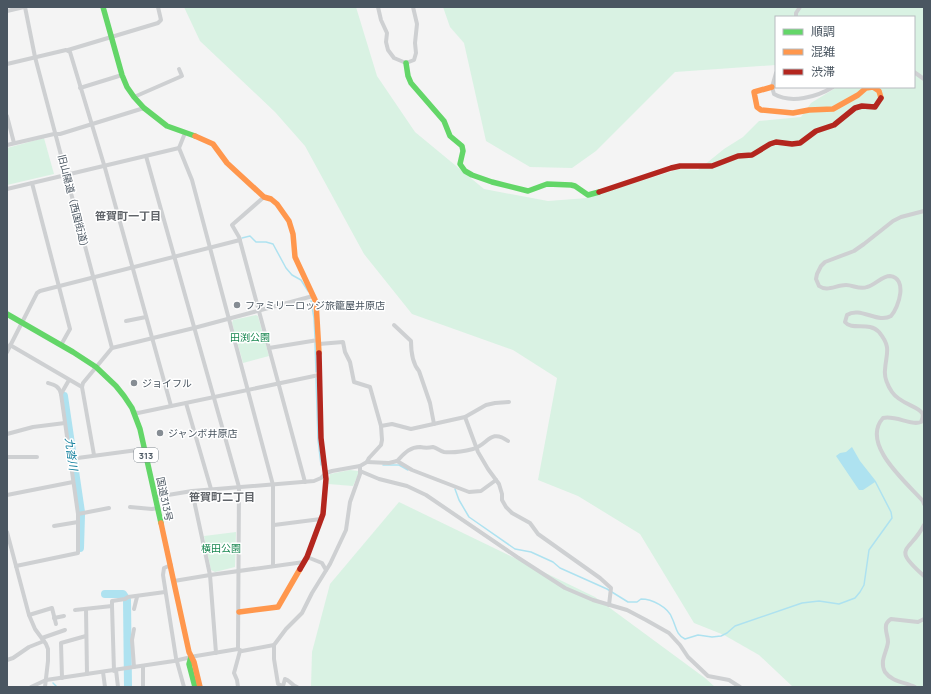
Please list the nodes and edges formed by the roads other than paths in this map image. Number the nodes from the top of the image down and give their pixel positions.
1 (24, 7) edge
2 (103, 7) edge
3 (158, 7) edge
4 (378, 7) edge
5 (413, 7) edge
6 (800, 7) edge
7 (7, 11) edge
8 (796, 16) edge
9 (110, 36) junction
10 (68, 50) junction
11 (35, 57) junction
12 (406, 63) junction
13 (7, 64) edge
14 (179, 69) dead end
15 (915, 73) edge
16 (122, 75) junction
17 (775, 76) edge
18 (924, 79) edge
19 (772, 87) junction
20 (80, 88) junction
21 (831, 88) edge
22 (866, 88) edge
23 (874, 88) edge
24 (134, 98) junction
25 (144, 108) junction
26 (7, 116) edge
27 (92, 126) junction
28 (185, 133) junction
29 (56, 134) junction
30 (14, 143) junction
31 (7, 145) edge
32 (179, 148) junction
33 (146, 156) junction
34 (104, 166) junction
35 (67, 174) junction
36 (32, 183) junction
37 (7, 189) edge
38 (264, 197) junction
39 (924, 211) edge
40 (240, 240) junction
41 (210, 248) junction
42 (174, 258) junction
43 (133, 268) junction
44 (93, 279) junction
45 (59, 287) junction
46 (313, 296) junction
47 (259, 310) junction
48 (7, 314) edge
49 (146, 317) junction
50 (229, 319) junction
51 (126, 321) dead end
52 (22, 322) junction
53 (394, 325) dead end
54 (194, 328) junction
55 (152, 338) junction
56 (318, 342) junction
57 (10, 345) junction
58 (61, 345) junction
59 (112, 348) junction
60 (269, 348) junction
61 (7, 352) edge
62 (96, 367) junction
63 (318, 375) junction
64 (69, 380) junction
65 (48, 383) dead end
66 (278, 384) junction
67 (82, 387) junction
68 (247, 390) junction
69 (61, 394) junction
70 (214, 398) junction
71 (509, 402) dead end
72 (186, 403) junction
73 (171, 406) junction
74 (134, 412) junction
75 (465, 418) junction
76 (65, 423) junction
77 (434, 424) junction
78 (381, 426) junction
79 (7, 434) edge
80 (508, 441) dead end
81 (477, 447) junction
82 (145, 449) junction
83 (94, 455) junction
84 (7, 457) edge
85 (38, 457) dead end
86 (72, 458) junction
87 (367, 462) junction
88 (397, 462) junction
89 (360, 469) junction
90 (326, 474) junction
91 (496, 480) junction
92 (73, 482) junction
93 (305, 482) junction
94 (273, 485) junction
95 (240, 487) junction
96 (211, 489) junction
97 (192, 491) junction
98 (7, 495) edge
99 (156, 497) junction
100 (924, 504) edge
101 (130, 507) dead end
102 (109, 508) dead end
103 (158, 508) junction
104 (78, 514) junction
105 (322, 520) junction
106 (78, 522) junction
107 (274, 525) junction
108 (924, 525) edge
109 (54, 526) dead end
110 (7, 532) edge
111 (306, 559) junction
112 (171, 565) junction
113 (273, 565) junction
114 (16, 566) junction
115 (326, 570) junction
116 (239, 571) junction
117 (210, 575) junction
118 (924, 576) edge
119 (174, 581) junction
120 (165, 592) junction
121 (137, 596) junction
122 (609, 605) junction
123 (112, 606) junction
124 (86, 608) junction
125 (134, 609) dead end
126 (76, 610) dead end
127 (239, 612) junction
128 (29, 615) junction
129 (64, 616) dead end
130 (54, 618) junction
131 (924, 619) edge
132 (56, 624) dead end
133 (134, 629) dead end
134 (65, 630) dead end
135 (86, 636) junction
136 (43, 639) junction
137 (274, 645) junction
138 (239, 650) junction
139 (216, 652) junction
140 (191, 657) junction
141 (7, 660) edge
142 (176, 661) junction
143 (142, 666) junction
144 (130, 668) junction
145 (115, 670) junction
146 (103, 672) junction
147 (87, 674) junction
148 (62, 678) junction
149 (46, 680) junction
150 (31, 687) edge
151 (45, 687) edge
152 (105, 687) edge
153 (118, 687) edge
154 (143, 687) edge
155 (184, 687) edge
156 (195, 687) edge
157 (200, 687) edge
158 (238, 687) edge
159 (297, 687) edge
160 (740, 687) edge
161 (915, 687) edge

1 - 7 street
1 - 11 street, 旧山陽道（西国街道）
2 - 9 main road
3 - 9 street
4 - 12 street
5 - 12 street
6 - 8 street
9 - 10 street
9 - 16 main road
10 - 11 street
10 - 20 street
11 - 13 street
11 - 29 street, 旧山陽道（西国街道）
12 - 23 main road
14 - 24 street
15 - 18 street
16 - 20 street
16 - 24 main road
17 - 19 street
19 - 21 street
19 - 22 main road
20 - 27 street
24 - 25 main road
25 - 27 street
25 - 28 main road
26 - 30 street
27 - 29 street
27 - 34 street
28 - 32 street
28 - 38 main road
29 - 30 street
29 - 35 street, 旧山陽道（西国街道）
30 - 31 street
32 - 33 street
32 - 41 street
33 - 34 street
33 - 42 street
34 - 35 street
34 - 43 street
35 - 36 street
35 - 44 street, 旧山陽道（西国街道）
36 - 37 street
36 - 45 street
38 - 40 street
38 - 46 main road
39 - 100 street
40 - 41 street
40 - 47 street
41 - 42 street
41 - 50 street
42 - 43 street
42 - 54 street
43 - 44 street
43 - 49 street
44 - 45 street
44 - 59 street, 旧山陽道（西国街道）
45 - 52 street
45 - 58 street
46 - 47 street
46 - 56 main road
47 - 50 street
47 - 60 street
48 - 52 main road, 国道313号 / 313
49 - 51 street
49 - 55 street
50 - 54 street
50 - 68 street
52 - 57 street
52 - 58 main road, 国道313号 / 313
53 - 77 street
54 - 55 street
54 - 70 street
55 - 59 street
55 - 73 street
56 - 60 street
56 - 63 main road
56 - 78 street
57 - 61 street
57 - 64 street
58 - 62 main road, 国道313号 / 313
59 - 62 street
60 - 66 street
62 - 67 street
62 - 74 main road, 国道313号 / 313
63 - 66 street
63 - 90 main road
64 - 67 street
64 - 69 street
65 - 69 street
66 - 68 street
66 - 93 street
67 - 83 street
68 - 70 street
68 - 94 street
69 - 76 street
70 - 72 street
70 - 95 street
71 - 75 street
72 - 73 street
72 - 96 street
73 - 74 street
74 - 82 main road, 国道313号 / 313
75 - 77 street
75 - 81 street
76 - 79 street
76 - 86 street
77 - 78 street
78 - 87 street
80 - 81 street
81 - 88 street
81 - 91 street
82 - 83 street
82 - 99 main road, 国道313号 / 313
83 - 86 street
84 - 85 street
86 - 92 street
87 - 88 street
87 - 89 street
88 - 91 street
89 - 90 street
89 - 115 street
89 - 122 street
90 - 93 street
90 - 105 main road
91 - 122 street
92 - 98 street
92 - 104 street
93 - 94 street
94 - 95 street
94 - 107 street
95 - 96 street
95 - 116 street
96 - 97 street
97 - 99 street
97 - 117 street
99 - 103 main road, 国道313号 / 313
101 - 103 street
102 - 104 street
103 - 112 main road, 国道313号 / 313
104 - 106 street
105 - 107 street
105 - 111 main road
106 - 109 street
106 - 114 street
107 - 113 street
108 - 118 street
110 - 114 street
111 - 113 street
111 - 115 street
111 - 127 main road
112 - 119 main road, 国道313号 / 313
112 - 120 street
113 - 116 street
114 - 128 street
115 - 137 street
116 - 117 street
116 - 127 street
117 - 119 street
117 - 139 street
119 - 140 main road, 国道313号 / 313
120 - 121 street
120 - 142 street
121 - 123 street
121 - 125 street
122 - 160 street
123 - 124 street
123 - 145 street
124 - 126 street
124 - 135 street
127 - 138 street
128 - 130 street
128 - 136 street
129 - 130 street
130 - 132 street
131 - 161 street
133 - 144 street
134 - 136 street
135 - 147 street
135 - 148 street
136 - 141 street
136 - 149 street
137 - 138 street
137 - 159 street
138 - 139 street
138 - 158 street
139 - 140 street
140 - 142 street
140 - 156 main road, 国道313号 / 313
140 - 157 main road, 国道313号 / 313
142 - 143 street
142 - 155 street
143 - 144 street
143 - 154 street
144 - 145 street
145 - 146 street
145 - 153 street
146 - 147 street
146 - 152 street
147 - 148 street
148 - 149 street
149 - 150 street
149 - 151 street

